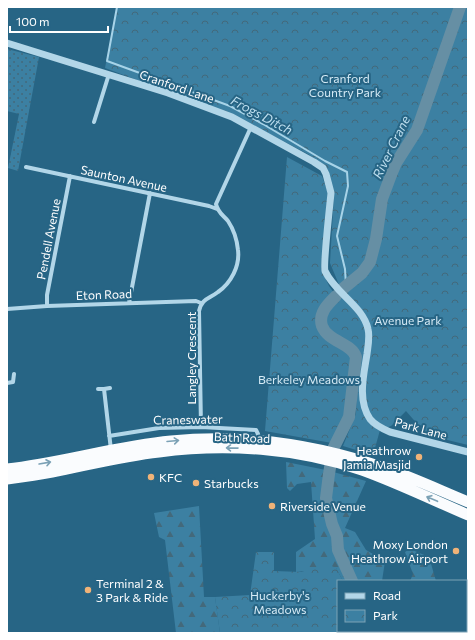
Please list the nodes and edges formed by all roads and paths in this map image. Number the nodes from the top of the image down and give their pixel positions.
1 (7, 43) edge
2 (109, 74) junction
3 (94, 122) dead end
4 (251, 127) junction
5 (26, 167) dead end
6 (70, 176) junction
7 (150, 193) junction
8 (217, 209) junction
9 (325, 270) joint
10 (129, 303) junction
11 (201, 303) junction
12 (47, 306) junction
13 (7, 309) edge
14 (14, 374) dead end
15 (7, 382) edge
16 (110, 388) dead end
17 (98, 389) dead end
18 (104, 389) junction
19 (201, 427) junction
20 (109, 436) junction
21 (259, 441) junction
22 (468, 452) edge
23 (112, 455) junction
24 (327, 456) junction
25 (350, 462) junction
26 (7, 470) edge
27 (7, 479) edge
28 (468, 502) edge
29 (468, 515) edge

1 - 2 street, Cranford Lane
2 - 3 street
2 - 4 street, Cranford Lane
4 - 8 street
4 - 9 street, Cranford Lane
5 - 6 street, Saunton Avenue
6 - 7 street, Saunton Avenue
6 - 12 street, Pendell Avenue
7 - 8 street, Saunton Avenue
7 - 10 street
8 - 11 street, Langley Crescent
9 - 22 street, Park Lane
10 - 11 street, Eton Road
10 - 12 street, Eton Road
11 - 19 street, Langley Crescent
12 - 13 street, Eton Road
14 - 15 street
16 - 18 street
17 - 18 street
18 - 20 street
19 - 20 street, Craneswater
19 - 21 street, Craneswater
20 - 23 street
23 -> 21 highway, Bath Road
21 - 24 highway, Bath Road
24 -> 23 highway, Bath Road
26 -> 23 highway, Bath Road
23 - 27 highway, Bath Road
24 - 25 highway, Bath Road
25 - 28 highway, Bath Road
29 -> 25 highway, Bath Road

